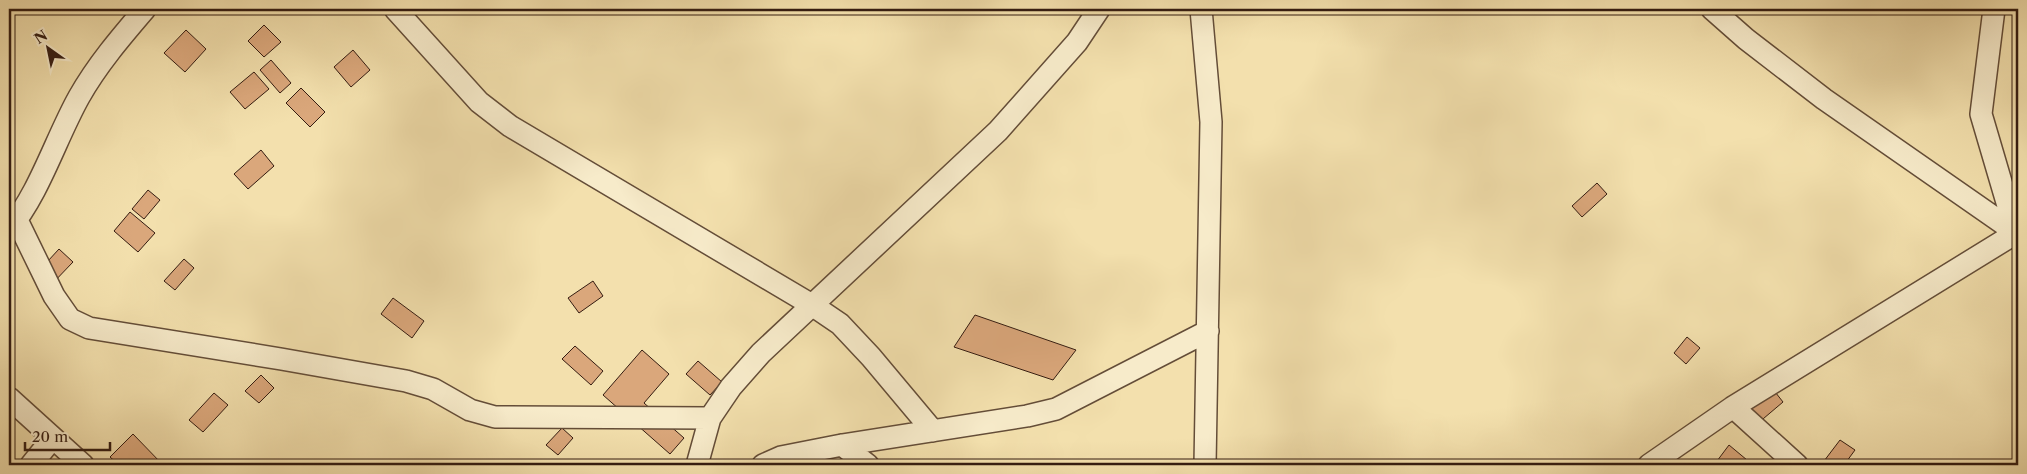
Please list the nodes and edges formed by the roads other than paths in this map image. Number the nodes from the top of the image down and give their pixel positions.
1 (145, 9) edge
2 (395, 9) edge
3 (1099, 9) edge
4 (1201, 9) edge
5 (1712, 9) edge
6 (1994, 9) edge
7 (13, 224) edge
8 (2017, 234) edge
9 (812, 304) junction
10 (1208, 331) junction
11 (9, 398) edge
12 (1733, 407) junction
13 (710, 418) junction
14 (932, 431) junction
15 (52, 439) junction
16 (842, 445) junction
17 (32, 465) edge
18 (83, 465) edge
19 (697, 465) edge
20 (762, 465) edge
21 (868, 465) edge
22 (1205, 465) edge
23 (1649, 465) edge
24 (1797, 465) edge

1 - 7 street
2 - 9 street
3 - 9 street
4 - 10 street
5 - 8 street
6 - 8 street
7 - 13 street
8 - 12 street
9 - 13 street
9 - 14 street
10 - 14 street
10 - 22 street
11 - 15 street
12 - 23 street
12 - 24 street
13 - 19 street
14 - 16 street
15 - 17 street
15 - 18 street
16 - 20 street
16 - 21 street

